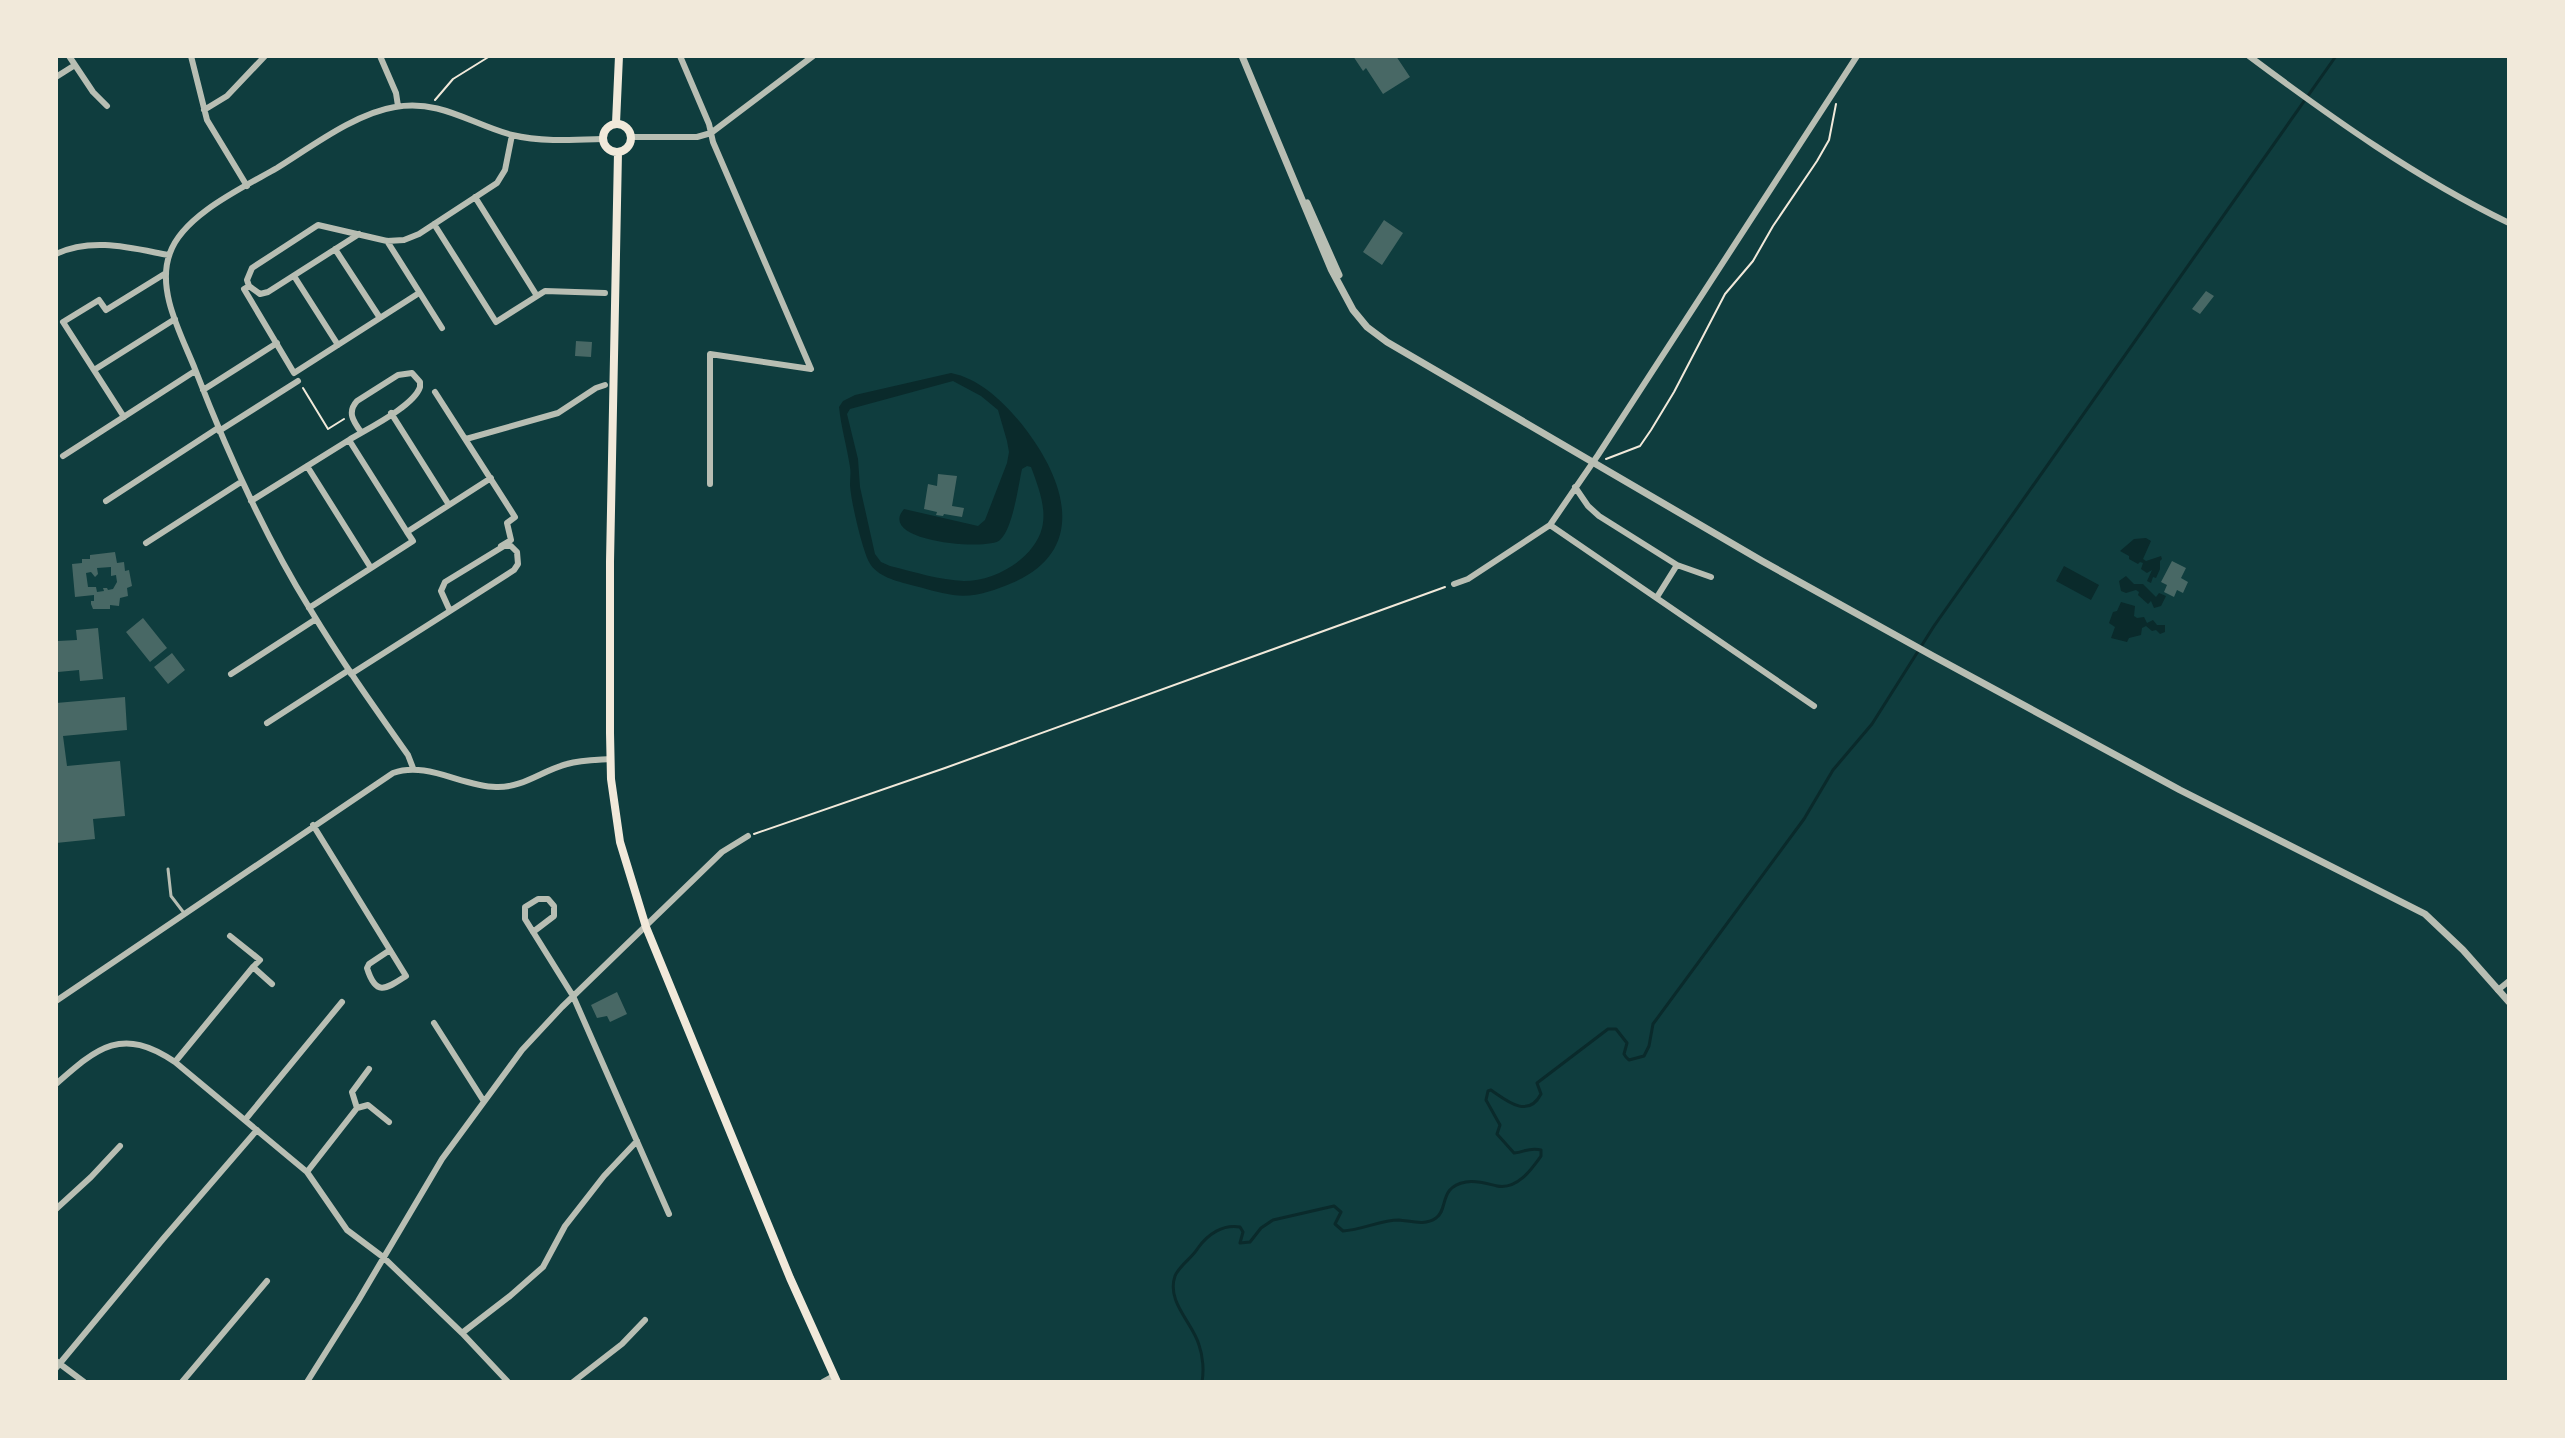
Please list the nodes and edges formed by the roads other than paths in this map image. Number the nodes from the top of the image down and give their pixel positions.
1 (69, 56) edge
2 (191, 56) edge
3 (265, 56) edge
4 (380, 56) edge
5 (619, 56) edge
6 (680, 56) edge
7 (813, 56) edge
8 (1242, 56) edge
9 (1857, 56) edge
10 (2249, 56) edge
11 (75, 65) junction
12 (56, 77) edge
13 (107, 106) dead end
14 (398, 106) junction
15 (204, 110) junction
16 (616, 123) junction
17 (711, 133) junction
18 (512, 135) junction
19 (631, 137) junction
20 (602, 139) junction
21 (618, 152) junction
22 (247, 186) junction
23 (475, 197) junction
24 (2509, 223) edge
25 (434, 224) junction
26 (359, 234) junction
27 (387, 241) junction
28 (335, 249) junction
29 (56, 254) edge
30 (168, 255) junction
31 (166, 273) junction
32 (294, 276) junction
33 (249, 286) junction
34 (419, 293) junction
35 (605, 293) dead end
36 (537, 296) junction
37 (380, 318) junction
38 (175, 319) junction
39 (442, 328) dead end
40 (277, 343) junction
41 (338, 345) junction
42 (94, 370) junction
43 (195, 371) junction
44 (298, 381) road end
45 (605, 385) dead end
46 (203, 390) junction
47 (435, 392) dead end
48 (391, 413) junction
49 (124, 417) junction
50 (219, 429) junction
51 (361, 432) junction
52 (466, 439) junction
53 (349, 440) junction
54 (63, 456) dead end
55 (1596, 458) junction
56 (307, 466) junction
57 (491, 478) junction
58 (241, 482) junction
59 (710, 484) dead end
60 (1575, 487) junction
61 (106, 501) dead end
62 (251, 501) junction
63 (449, 505) junction
64 (1550, 525) junction
65 (407, 532) junction
66 (146, 543) dead end
67 (498, 548) junction
68 (1677, 565) junction
69 (371, 568) junction
70 (1711, 577) dead end
71 (1454, 584) road end
72 (1657, 597) junction
73 (309, 608) junction
74 (450, 611) junction
75 (316, 619) junction
76 (350, 672) junction
77 (231, 674) dead end
78 (1814, 706) dead end
79 (267, 723) dead end
80 (611, 759) junction
81 (413, 768) junction
82 (313, 825) junction
83 (748, 836) road end
84 (168, 869) dead end
85 (185, 914) junction
86 (646, 927) junction
87 (533, 932) junction
88 (230, 936) dead end
89 (390, 950) junction
90 (253, 967) junction
91 (2509, 981) edge
92 (272, 984) dead end
93 (2498, 990) junction
94 (573, 996) junction
95 (56, 1001) edge
96 (342, 1002) dead end
97 (2509, 1002) edge
98 (434, 1023) dead end
99 (175, 1062) junction
100 (369, 1069) dead end
101 (56, 1084) edge
102 (483, 1100) junction
103 (357, 1108) junction
104 (245, 1120) junction
105 (389, 1122) dead end
106 (257, 1130) junction
107 (637, 1141) junction
108 (120, 1146) dead end
109 (307, 1172) junction
110 (56, 1209) edge
111 (669, 1214) dead end
112 (383, 1257) junction
113 (267, 1281) dead end
114 (645, 1320) dead end
115 (462, 1333) junction
116 (57, 1364) edge
117 (309, 1379) edge
118 (836, 1379) edge
119 (84, 1382) edge
120 (182, 1382) edge
121 (321, 1382) edge
122 (508, 1382) edge
123 (573, 1382) edge
124 (823, 1382) edge

1 - 11 street
2 - 15 street
3 - 15 street
4 - 14 street
5 - 16 main road
6 - 17 street
7 - 17 street
8 - 55 street
9 - 55 street
10 - 24 street
11 - 12 street
11 - 13 street
14 - 18 street
14 - 22 street
15 - 22 street
16 - 19 main road
16 - 20 main road
17 - 19 street
17 - 59 street
18 - 20 street
18 - 23 street
19 - 21 main road
20 - 21 main road
21 - 80 main road
22 - 30 street
23 - 25 street
23 - 36 street
25 - 27 street
25 - 36 street
26 - 27 street
26 - 28 street
26 - 33 street
27 - 34 street
28 - 32 street
28 - 37 street
29 - 30 street
30 - 31 street
31 - 38 street
31 - 42 street
32 - 33 street
32 - 41 street
33 - 40 street
34 - 37 street
34 - 39 street
35 - 36 street
37 - 41 street
38 - 42 street
38 - 43 street
40 - 41 street
40 - 46 street
42 - 49 street
43 - 46 street
43 - 49 street
44 - 50 street
45 - 52 street
46 - 50 street
47 - 52 street
48 - 51 street
48 - 51 street
48 - 63 street
49 - 54 street
50 - 58 street
50 - 61 street
51 - 53 street
52 - 57 street
53 - 56 street
53 - 65 street
55 - 60 street
55 - 93 street
56 - 62 street
56 - 69 street
57 - 63 street
57 - 67 street
58 - 62 street
58 - 66 street
60 - 64 street
60 - 68 street
62 - 73 street
63 - 65 street
64 - 71 street
64 - 72 street
65 - 69 street
67 - 74 street
67 - 74 street
68 - 70 street
68 - 72 street
69 - 73 street
72 - 78 street
73 - 75 street
74 - 76 street
75 - 76 street
75 - 77 street
76 - 79 street
76 - 81 street
80 - 81 street
80 - 86 main road
81 - 82 street
82 - 85 street
82 - 89 street
83 - 86 street
84 - 85 lane
85 - 95 street
86 - 94 street
86 - 118 main road
87 - 87 street
87 - 94 street
88 - 90 street
89 - 89 street
90 - 92 street
90 - 99 street
91 - 93 street
93 - 97 street
94 - 102 street
94 - 107 street
96 - 104 street
98 - 102 street
99 - 101 street
99 - 104 street
100 - 103 street
102 - 112 street
103 - 105 street
103 - 109 street
104 - 106 street
106 - 109 street
106 - 116 street
107 - 111 street
107 - 115 street
108 - 110 street
109 - 112 street
112 - 115 street
112 - 117 street
113 - 120 street
114 - 123 street
115 - 122 street
116 - 119 street
117 - 121 street
118 - 124 street

